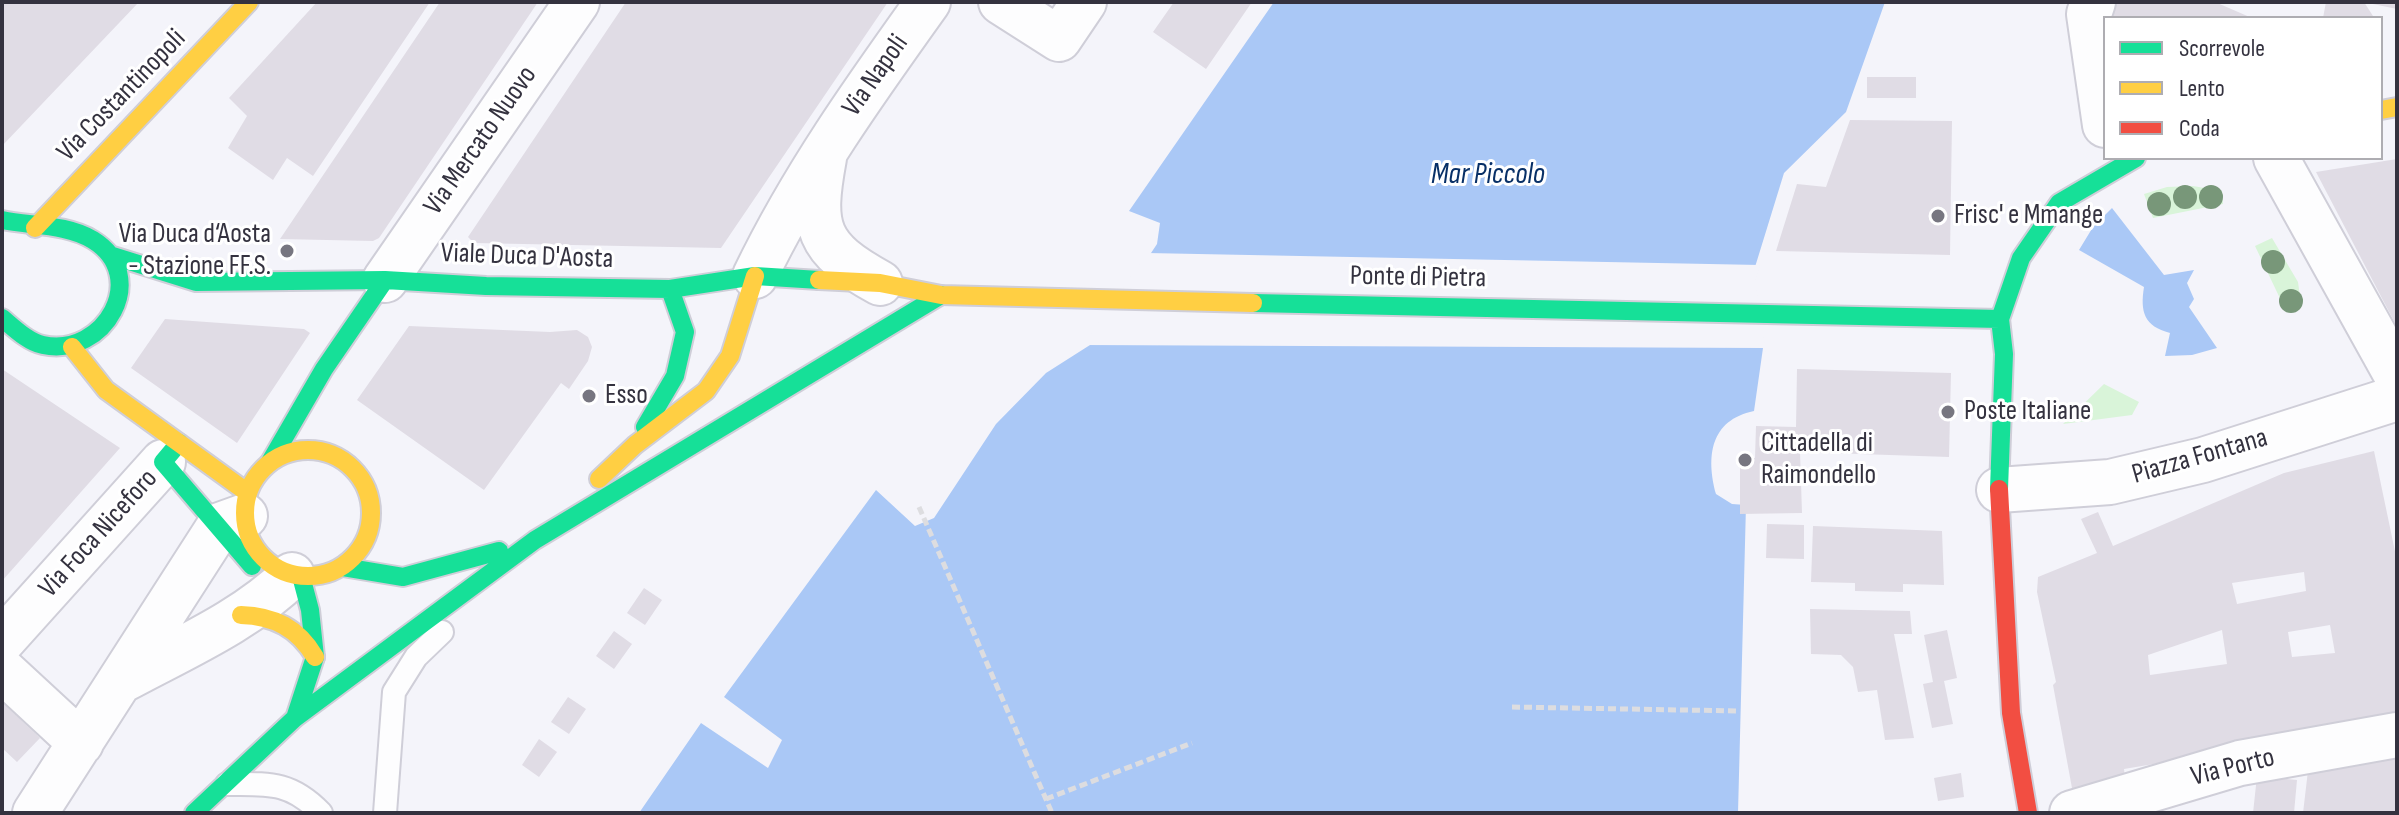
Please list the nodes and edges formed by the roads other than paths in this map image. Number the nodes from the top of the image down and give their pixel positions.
1 (249, 2) edge
2 (577, 2) edge
3 (928, 2) edge
4 (1001, 2) edge
5 (1084, 2) edge
6 (2093, 2) edge
7 (2103, 111) edge
8 (825, 152) junction
9 (2277, 160) edge
10 (2119, 163) edge
11 (2, 220) edge
12 (35, 228) junction
13 (113, 256) junction
14 (755, 276) junction
15 (385, 280) junction
16 (880, 283) junction
17 (670, 289) junction
18 (941, 295) junction
19 (2, 318) edge
20 (2000, 319) junction
21 (72, 347) junction
22 (2397, 376) edge
23 (2397, 398) edge
24 (635, 445) junction
25 (171, 453) junction
26 (270, 462) junction
27 (1999, 490) junction
28 (237, 511) junction
29 (535, 540) junction
30 (343, 567) junction
31 (403, 577) junction
32 (365, 588) dead end
33 (290, 593) junction
34 (2, 641) edge
35 (315, 657) junction
36 (2, 670) edge
37 (121, 681) junction
38 (295, 718) junction
39 (2397, 735) edge
40 (81, 743) junction
41 (221, 784) junction
42 (35, 813) edge
43 (194, 813) edge
44 (321, 813) edge
45 (385, 813) edge
46 (2028, 813) edge
47 (2072, 813) edge

1 - 12 main road, Via Costantinopoli
2 - 15 street, Via Mercato Nuovo
3 - 8 street, Via Napoli
4 - 5 street
6 - 7 street
8 - 14 street, Via Napoli
8 - 16 street
9 - 22 street
10 - 20 main road
11 - 12 main road, Viale Duca D'Aosta
12 - 13 main road, Viale Duca D'Aosta
13 - 15 main road, Viale Duca D'Aosta
13 - 21 main road
14 - 16 main road, Viale Duca D'Aosta
14 - 17 main road, Viale Duca D'Aosta
14 - 24 main road
15 - 17 main road, Viale Duca D'Aosta
15 - 26 main road
16 - 18 main road, Viale Duca D'Aosta
17 - 24 main road
18 - 20 main road, Ponte di Pietra
18 - 29 main road
19 - 21 main road
20 - 27 main road
21 - 25 main road
23 - 27 street, Piazza Fontana
24 - 29 main road
25 - 28 main road
25 - 28 main road
25 - 34 street, Via Foca Niceforo
26 - 28 main road
26 - 30 main road
27 - 46 main road
28 - 33 main road
28 - 33 main road
28 - 37 street
29 - 31 main road
29 - 38 main road
29 - 45 lane
30 - 31 main road
30 - 33 main road
31 - 32 main road
33 - 35 main road
33 - 35 main road
33 - 37 street
35 - 38 main road
36 - 40 street
37 - 40 street
38 - 41 main road
39 - 47 street, Via Porto
40 - 42 street
41 - 43 main road
41 - 44 lane

